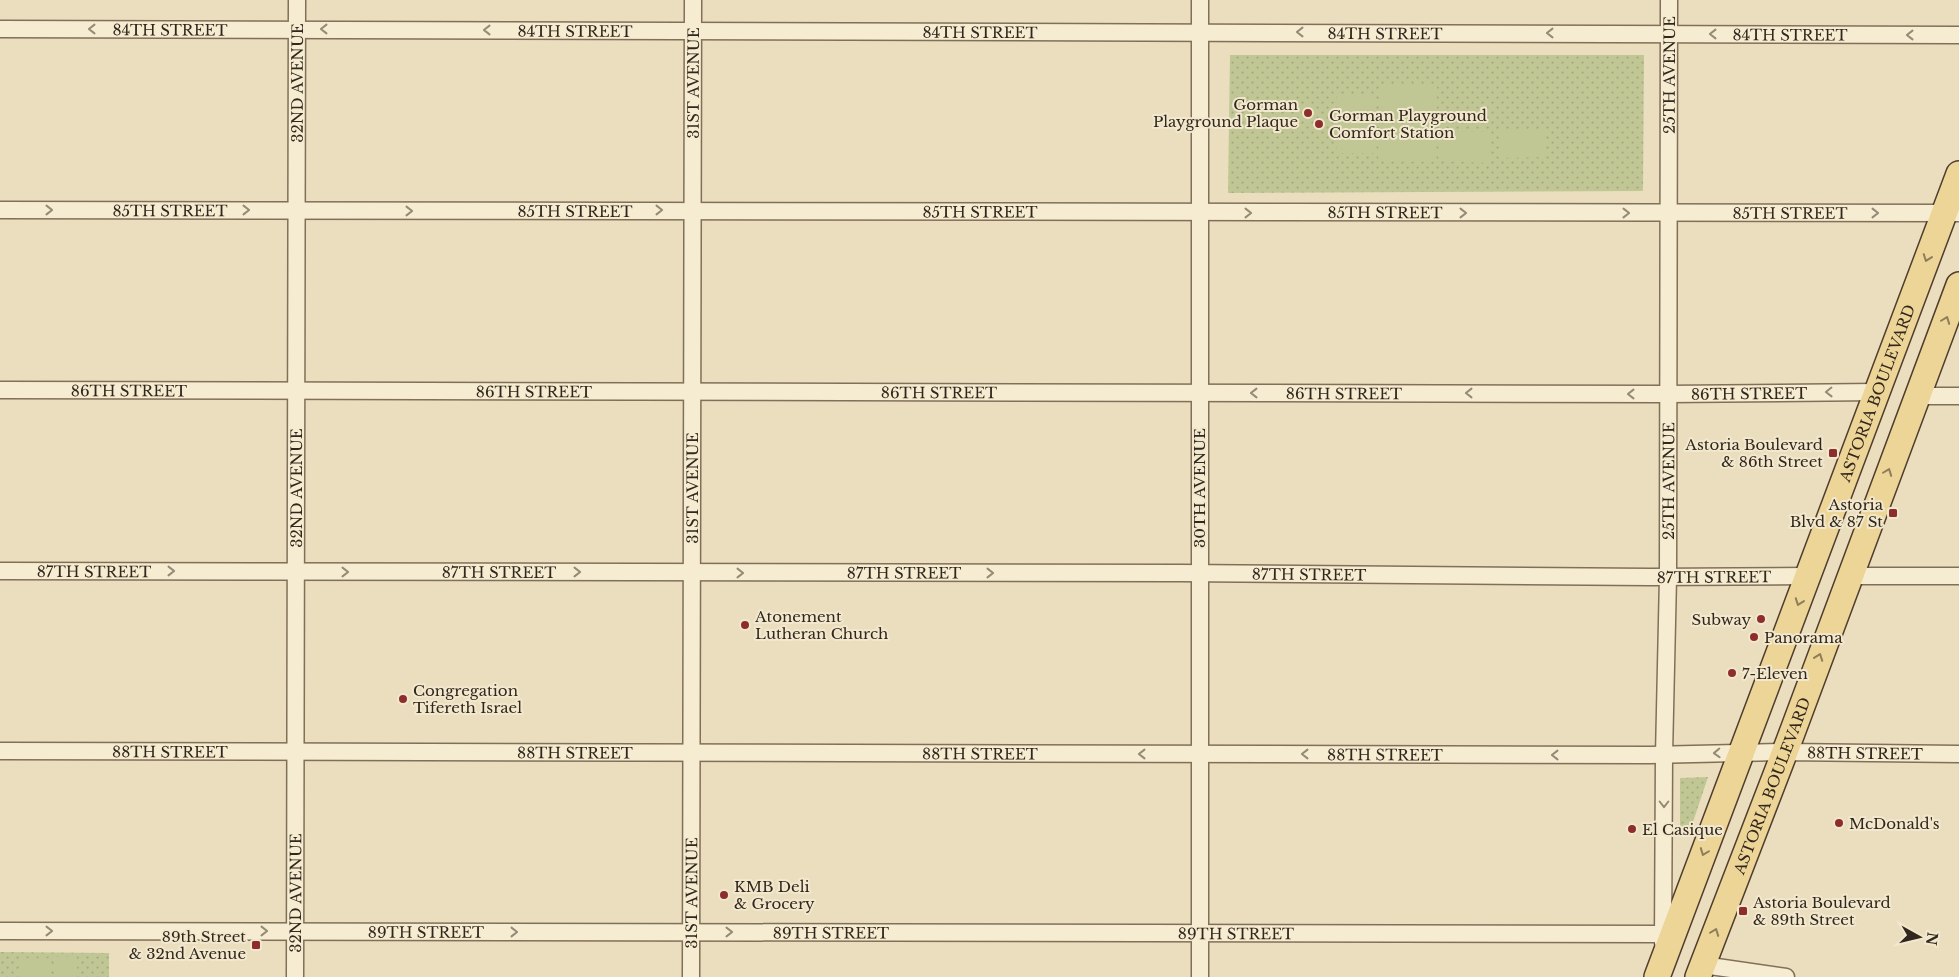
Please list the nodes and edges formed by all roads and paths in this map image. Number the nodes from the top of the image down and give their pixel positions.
1 (297, 0) edge
2 (693, 0) edge
3 (1200, 0) edge
4 (1669, 0) edge
5 (0, 29) edge
6 (297, 29) junction
7 (693, 31) junction
8 (1200, 32) junction
9 (1668, 33) junction
10 (1959, 35) edge
11 (1959, 174) edge
12 (0, 210) edge
13 (297, 210) junction
14 (693, 212) junction
15 (1200, 212) junction
16 (1952, 213) edge
17 (1668, 214) junction
18 (1959, 285) edge
19 (0, 390) edge
20 (296, 391) junction
21 (692, 392) junction
22 (1878, 392) junction
23 (1199, 393) junction
24 (1668, 394) junction
25 (1917, 396) junction
26 (1959, 396) edge
27 (0, 571) edge
28 (296, 572) junction
29 (692, 572) junction
30 (1198, 573) junction
31 (1668, 576) junction
32 (1809, 576) junction
33 (1849, 576) junction
34 (1959, 576) edge
35 (0, 751) edge
36 (296, 752) junction
37 (692, 752) junction
38 (1742, 752) junction
39 (1784, 752) junction
40 (1199, 754) junction
41 (1959, 754) edge
42 (1664, 755) junction
43 (0, 931) edge
44 (295, 931) junction
45 (691, 932) junction
46 (1200, 933) junction
47 (1663, 934) junction
48 (1660, 969) edge
49 (1700, 971) edge
50 (295, 977) edge
51 (691, 977) edge
52 (1200, 977) edge
53 (1786, 977) edge

1 - 6 street, 32ND AVENUE
2 - 7 street, 31ST AVENUE
3 - 8 street, 30TH AVENUE
4 - 9 street, 25TH AVENUE
6 -> 5 street, 84TH STREET
7 -> 6 street, 84TH STREET
6 - 13 street, 32ND AVENUE
7 - 8 street, 84TH STREET
7 - 14 street, 31ST AVENUE
9 -> 8 street, 84TH STREET
8 - 15 street, 30TH AVENUE
10 -> 9 street, 84TH STREET
9 - 17 street, 25TH AVENUE
11 - 16 main road, ASTORIA BOULEVARD
12 -> 13 street, 85TH STREET
13 -> 14 street, 85TH STREET
13 - 20 street, 32ND AVENUE
14 - 15 street, 85TH STREET
14 - 21 street, 31ST AVENUE
15 -> 17 street, 85TH STREET
15 - 23 street, 30TH AVENUE
17 -> 16 street, 85TH STREET
16 -> 22 main road, ASTORIA BOULEVARD
17 - 24 street, 25TH AVENUE
25 -> 18 main road, ASTORIA BOULEVARD
19 - 20 street, 86TH STREET
20 - 21 street, 86TH STREET
20 - 28 street, 32ND AVENUE
21 - 23 street, 86TH STREET
21 - 29 street, 31ST AVENUE
22 -> 24 street, 86TH STREET
22 - 32 main road, ASTORIA BOULEVARD
24 -> 23 street, 86TH STREET
23 - 30 street, 30TH AVENUE
24 - 31 street, 25TH AVENUE
25 - 26 street
33 -> 25 main road, ASTORIA BOULEVARD
27 -> 28 street, 87TH STREET
28 -> 29 street, 87TH STREET
28 - 36 street, 32ND AVENUE
29 -> 30 street, 87TH STREET
29 - 37 street, 31ST AVENUE
30 - 31 street, 87TH STREET
30 - 40 street, 30TH AVENUE
31 - 32 street, 87TH STREET
31 - 42 street, 25TH AVENUE
32 -> 38 main road, ASTORIA BOULEVARD
33 - 34 street
39 -> 33 main road, ASTORIA BOULEVARD
35 - 36 street, 88TH STREET
36 - 37 street, 88TH STREET
36 - 44 street, 32ND AVENUE
40 -> 37 street, 88TH STREET
37 - 45 street, 31ST AVENUE
38 - 39 street, 88TH STREET
38 -> 42 street, 88TH STREET
38 -> 48 main road, ASTORIA BOULEVARD
39 - 41 street, 88TH STREET
49 -> 39 main road, ASTORIA BOULEVARD
42 -> 40 street, 88TH STREET
40 - 46 street, 30TH AVENUE
42 -> 47 street, 25TH AVENUE
43 -> 44 street, 89TH STREET
44 -> 45 street, 89TH STREET
44 - 50 street, 32ND AVENUE
45 -> 46 street, 89TH STREET
45 - 51 street, 31ST AVENUE
46 - 47 street, 89TH STREET
46 - 52 street, 30TH AVENUE
47 - 48 street, 25TH AVENUE
49 - 53 street

